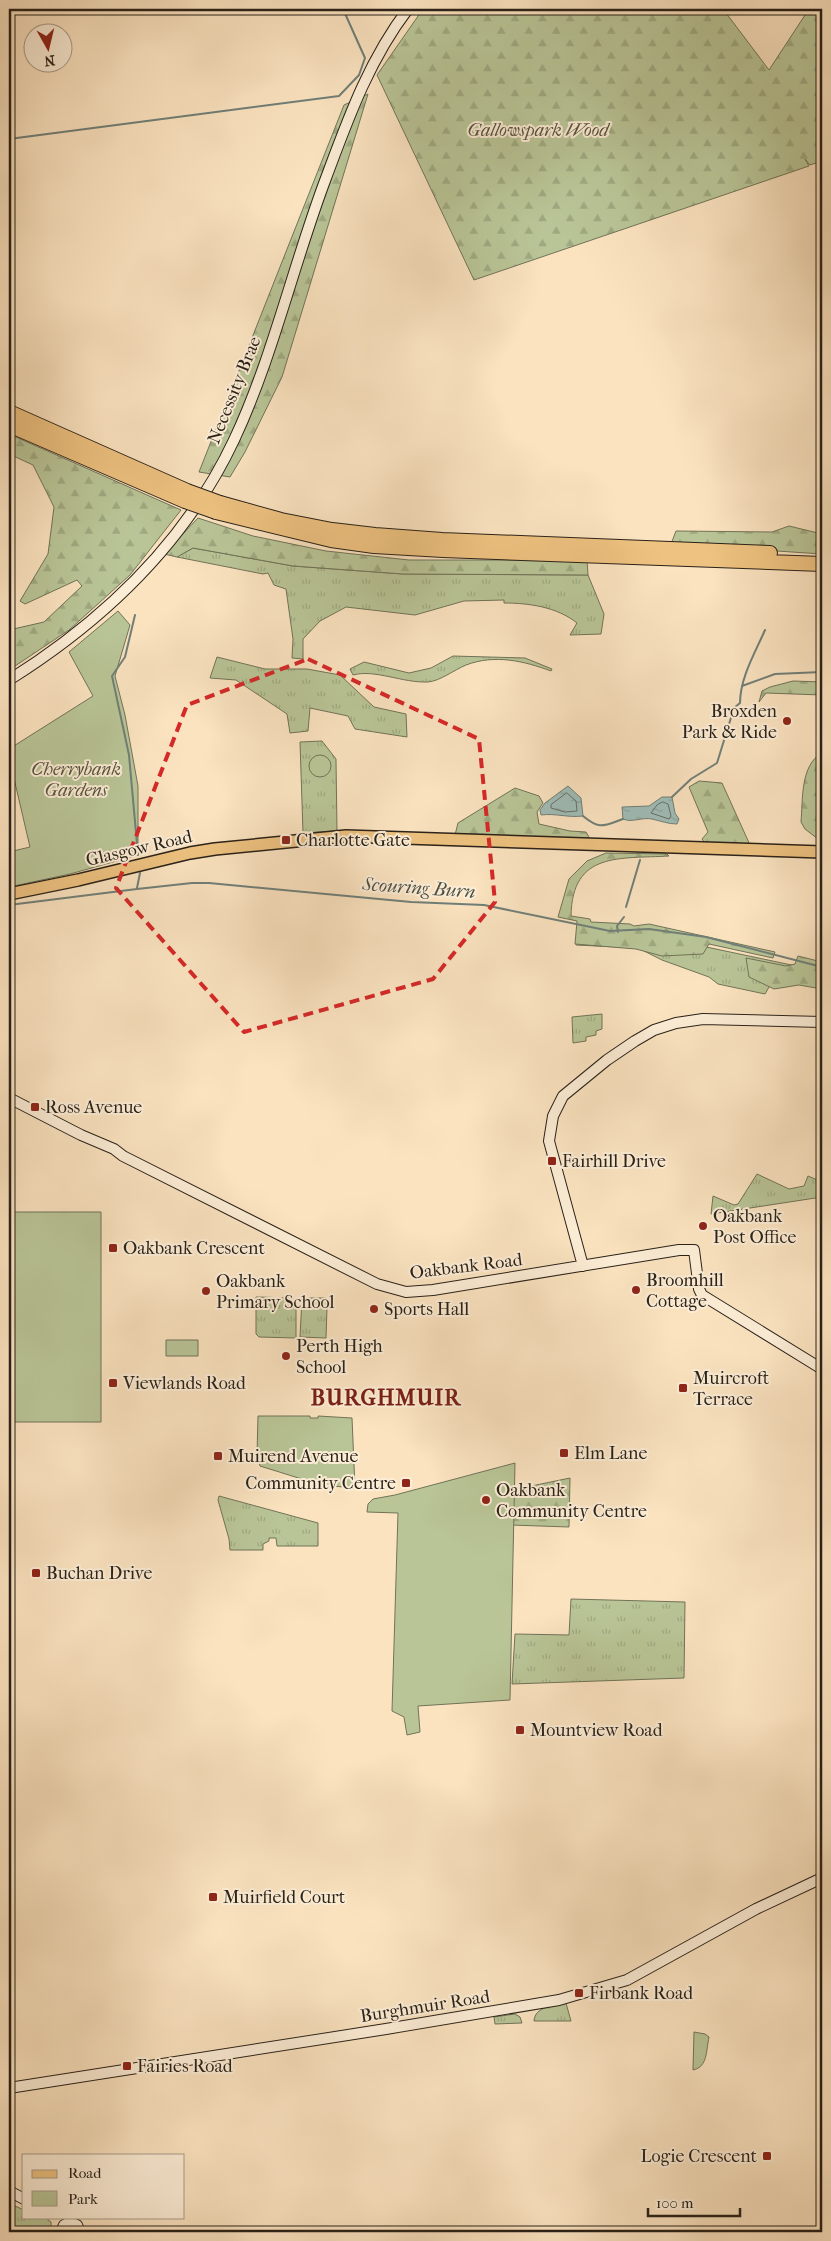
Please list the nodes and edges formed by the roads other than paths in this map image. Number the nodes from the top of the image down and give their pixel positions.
1 (408, 9) edge
2 (9, 412) edge
3 (9, 424) edge
4 (186, 496) junction
5 (218, 508) junction
6 (822, 556) edge
7 (822, 564) edge
8 (9, 680) edge
9 (822, 852) edge
10 (9, 894) edge
11 (822, 1022) edge
12 (9, 1098) edge
13 (583, 1266) junction
14 (822, 1369) edge
15 (822, 1878) edge
16 (9, 2088) edge
17 (9, 2191) edge
18 (22, 2198) edge
19 (64, 2228) edge
20 (80, 2232) edge

1 - 8 street, Necessity Brae
2 - 4 highway
3 - 4 highway
4 - 5 highway, bridge
5 - 6 highway
5 - 7 highway
9 - 10 main road, Glasgow Road
11 - 13 street
12 - 13 street, Oakbank Road
13 - 14 street, Oakbank Road
15 - 16 street, Burghmuir Road
17 - 18 street
19 - 20 street

